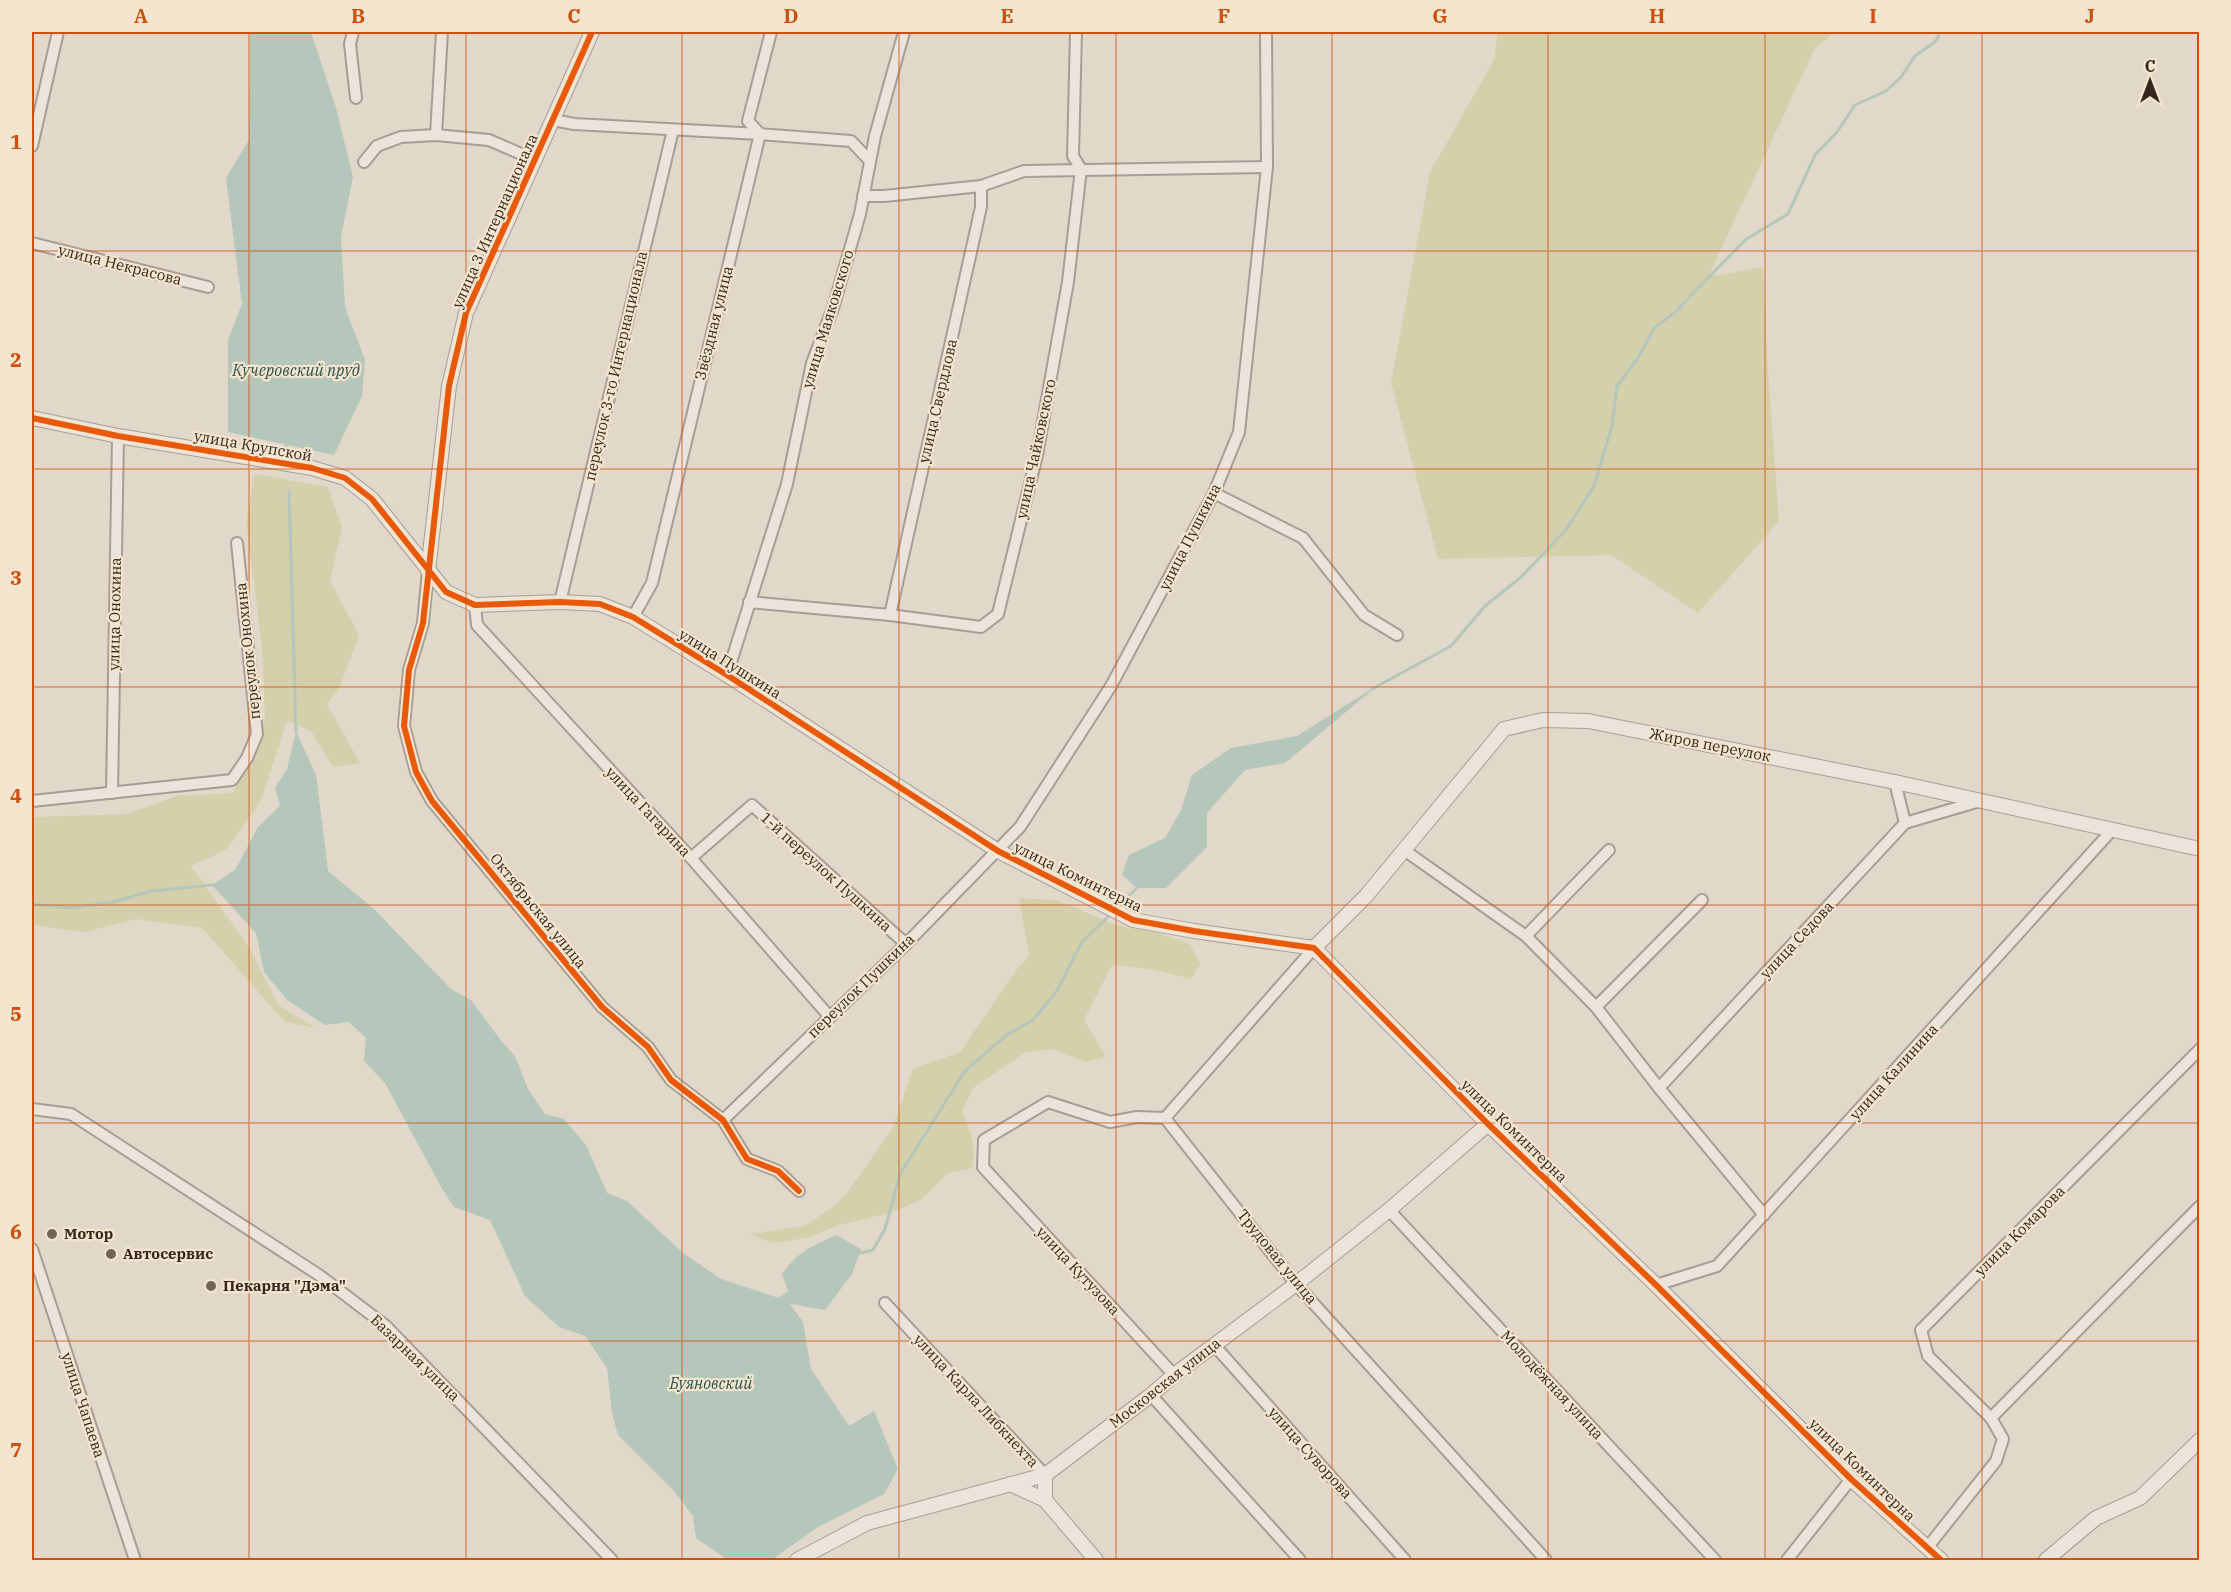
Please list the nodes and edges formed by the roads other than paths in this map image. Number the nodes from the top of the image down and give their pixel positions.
1 (57, 32) edge
2 (353, 32) edge
3 (442, 32) edge
4 (592, 32) edge
5 (771, 32) edge
6 (904, 32) edge
7 (1076, 32) edge
8 (1266, 32) edge
9 (356, 98) dead end
10 (552, 120) junction
11 (673, 130) junction
12 (760, 134) junction
13 (436, 135) junction
14 (32, 146) edge
15 (535, 160) junction
16 (870, 161) junction
17 (364, 162) dead end
18 (1267, 167) junction
19 (1081, 169) junction
20 (981, 186) junction
21 (863, 196) junction
22 (32, 243) edge
23 (208, 287) dead end
24 (32, 418) edge
25 (118, 436) junction
26 (1214, 493) junction
27 (237, 543) dead end
28 (428, 572) junction
29 (560, 602) junction
30 (749, 602) junction
31 (475, 605) junction
32 (890, 615) junction
33 (633, 617) junction
34 (1397, 635) dead end
35 (727, 675) junction
36 (1895, 782) junction
37 (112, 793) junction
38 (1980, 800) junction
39 (32, 801) edge
40 (1905, 823) junction
41 (2113, 829) junction
42 (2199, 849) edge
43 (998, 850) junction
44 (1404, 850) junction
45 (1609, 850) dead end
46 (691, 858) junction
47 (1702, 900) dead end
48 (1526, 936) junction
49 (906, 944) junction
50 (1314, 948) junction
51 (1596, 1007) junction
52 (829, 1016) junction
53 (2199, 1049) edge
54 (1659, 1088) junction
55 (32, 1109) edge
56 (1165, 1118) junction
57 (723, 1120) junction
58 (1488, 1124) junction
59 (799, 1191) dead end
60 (2199, 1206) edge
61 (1389, 1210) junction
62 (1764, 1215) junction
63 (32, 1249) edge
64 (1296, 1284) junction
65 (1656, 1285) junction
66 (885, 1303) dead end
67 (1214, 1345) junction
68 (1174, 1375) junction
69 (1150, 1395) junction
70 (1991, 1418) junction
71 (2199, 1440) edge
72 (1045, 1475) junction
73 (1851, 1479) junction
74 (1010, 1484) junction
75 (1045, 1500) junction
76 (1927, 1548) junction
77 (135, 1560) edge
78 (612, 1560) edge
79 (797, 1560) edge
80 (1096, 1560) edge
81 (1300, 1560) edge
82 (1405, 1560) edge
83 (1545, 1560) edge
84 (1715, 1560) edge
85 (1787, 1560) edge
86 (1941, 1560) edge
87 (2046, 1560) edge

1 - 14 street
2 - 9 street
3 - 13 street
4 - 10 street, улица 3 Интернационала
5 - 12 street
6 - 16 street, улица Маяковского
7 - 19 street, улица Чайковского
8 - 18 street, улица Пушкина
10 - 11 street
10 - 15 street, улица 3 Интернационала
11 - 12 street
11 - 29 street, переулок 3-го Интернационала
12 - 16 street
12 - 33 street, Звёздная улица
13 - 15 street
13 - 17 street
15 - 28 street, улица 3 Интернационала
16 - 21 street, улица Маяковского
18 - 19 street
18 - 26 street, улица Пушкина
19 - 20 street
19 - 32 street, улица Чайковского
20 - 21 street
20 - 32 street, улица Свердлова
21 - 30 street, улица Маяковского
22 - 23 street, улица Некрасова
24 - 25 street, улица Крупской
25 - 28 street, улица Крупской
25 - 37 street, улица Онохина
26 - 34 street
26 - 43 street, улица Пушкина
27 - 37 street, переулок Онохина
28 - 31 street, улица Пушкина
28 - 57 street, Октябрьская улица
29 - 31 street, улица Пушкина
29 - 33 street, улица Пушкина
30 - 32 street, улица Чайковского
30 - 35 street, улица Маяковского
31 - 46 street, улица Гагарина
33 - 35 street, улица Пушкина
35 - 43 street, улица Пушкина
36 - 38 street, Жиров переулок
36 - 40 street
36 - 44 street, Жиров переулок
37 - 39 street
38 - 40 street
38 - 41 street, Жиров переулок
40 - 54 street, улица Седова
41 - 42 street, Жиров переулок
41 - 62 street, улица Калинина
43 - 49 street, переулок Пушкина
43 - 50 street, улица Коминтерна
44 - 48 street
44 - 50 street, Жиров переулок
45 - 48 street
46 - 49 street, 1-й переулок Пушкина
46 - 52 street, улица Гагарина
47 - 51 street
48 - 51 street
49 - 52 street, переулок Пушкина
50 - 56 street
50 - 58 street, улица Коминтерна
51 - 54 street
52 - 57 street, переулок Пушкина
53 - 70 street, улица Комарова
54 - 62 street
55 - 78 street, Базарная улица
56 - 64 street, Трудовая улица
56 - 68 street, улица Кутузова
57 - 59 street, Октябрьская улица
58 - 61 street, Московская улица
58 - 65 street, улица Коминтерна
60 - 70 street
61 - 64 street, Московская улица
61 - 84 street, Молодёжная улица
62 - 65 street, улица Калинина
63 - 77 street, улица Чапаева
64 - 67 street, Московская улица
64 - 83 street, Трудовая улица
65 - 73 street, улица Коминтерна
66 - 72 street, улица Карла Либкнехта
67 - 68 street, Московская улица
67 - 82 street, улица Суворова
68 - 69 street, Московская улица
69 - 72 street, Московская улица
69 - 81 street
70 - 76 street, улица Комарова
71 - 87 street
72 - 74 street, Московская улица
72 - 75 street, улица Карла Либкнехта
73 - 76 street, улица Коминтерна
73 - 85 street
74 - 75 street
74 - 79 street, Московская улица
75 - 80 street
76 - 86 street, улица Коминтерна

